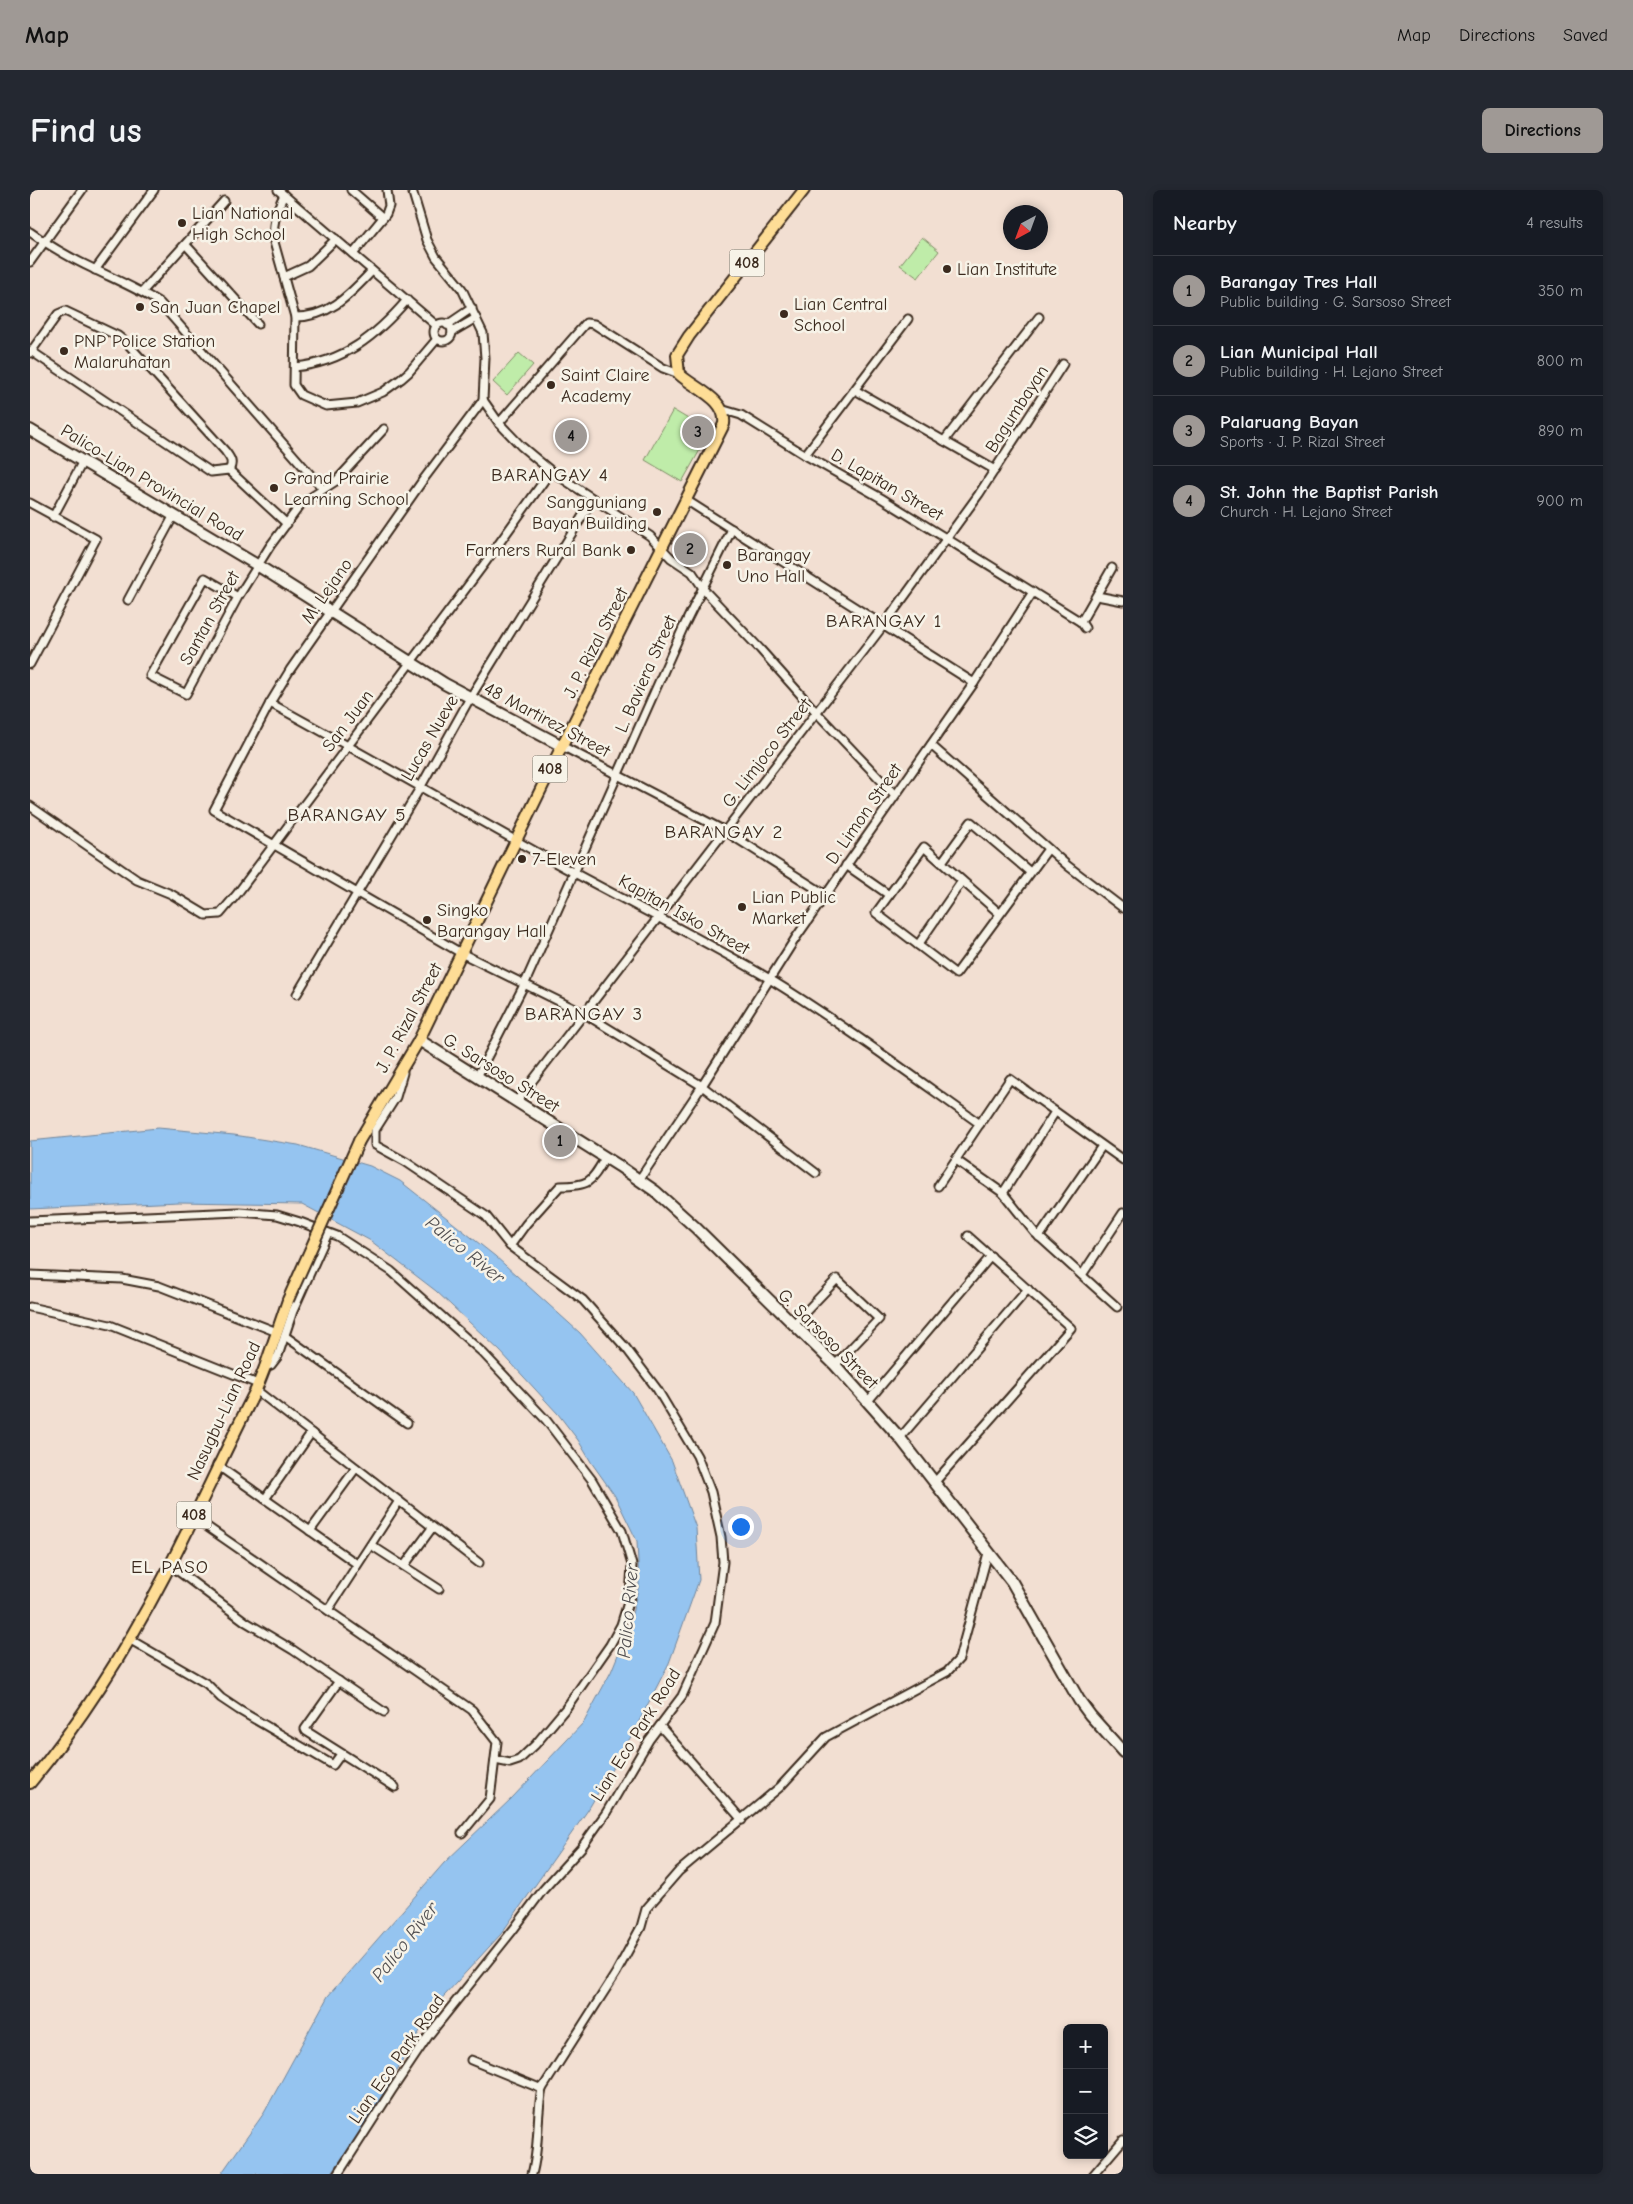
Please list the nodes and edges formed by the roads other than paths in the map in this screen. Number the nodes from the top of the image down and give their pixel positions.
1 (82, 190) edge
2 (154, 190) edge
3 (278, 190) edge
4 (351, 190) edge
5 (387, 190) edge
6 (412, 190) edge
7 (804, 190) edge
8 (284, 195) junction
9 (224, 202) dead end
10 (383, 218) junction
11 (30, 232) edge
12 (336, 240) junction
13 (44, 242) junction
14 (186, 245) junction
15 (353, 254) junction
16 (30, 262) edge
17 (96, 270) junction
18 (372, 271) junction
19 (284, 277) junction
20 (143, 292) junction
21 (407, 300) junction
22 (472, 308) junction
23 (294, 317) junction
24 (1039, 317) dead end
25 (476, 318) junction
26 (908, 319) dead end
27 (258, 324) dead end
28 (447, 325) junction
29 (436, 326) junction
30 (452, 332) junction
31 (437, 338) junction
32 (31, 352) edge
33 (1064, 364) dead end
34 (295, 367) junction
35 (679, 374) junction
36 (855, 390) junction
37 (483, 400) junction
38 (724, 410) junction
39 (499, 423) junction
40 (384, 429) dead end
41 (30, 430) edge
42 (944, 441) junction
43 (805, 455) junction
44 (83, 462) junction
45 (229, 470) junction
46 (995, 470) junction
47 (551, 471) junction
48 (323, 489) junction
49 (593, 499) junction
50 (686, 500) junction
51 (30, 504) edge
52 (174, 515) junction
53 (53, 517) junction
54 (287, 524) junction
55 (732, 529) junction
56 (947, 538) junction
57 (662, 550) junction
58 (257, 565) junction
59 (1112, 568) dead end
60 (703, 586) junction
61 (1032, 592) junction
62 (1097, 596) junction
63 (238, 597) junction
64 (128, 600) dead end
65 (1123, 601) edge
66 (330, 610) junction
67 (884, 626) junction
68 (412, 662) junction
69 (30, 664) edge
70 (974, 684) junction
71 (470, 698) junction
72 (270, 703) junction
73 (817, 713) junction
74 (348, 745) junction
75 (931, 745) junction
76 (562, 746) junction
77 (618, 775) junction
78 (420, 788) junction
79 (895, 795) junction
80 (30, 806) edge
81 (724, 831) junction
82 (515, 840) junction
83 (275, 844) junction
84 (1048, 849) junction
85 (942, 862) junction
86 (846, 865) junction
87 (573, 872) junction
88 (1030, 872) junction
89 (962, 881) junction
90 (356, 893) junction
91 (826, 895) junction
92 (889, 895) junction
93 (1123, 908) edge
94 (999, 913) junction
95 (659, 917) junction
96 (918, 945) junction
97 (461, 953) junction
98 (768, 979) junction
99 (525, 983) junction
100 (296, 994) dead end
101 (585, 1014) junction
102 (419, 1040) junction
103 (405, 1067) junction
104 (476, 1077) junction
105 (702, 1086) junction
106 (516, 1102) junction
107 (1055, 1112) junction
108 (980, 1124) junction
109 (358, 1141) joint
110 (1102, 1146) junction
111 (606, 1158) junction
112 (956, 1160) junction
113 (1123, 1160) edge
114 (816, 1173) dead end
115 (639, 1180) junction
116 (938, 1186) dead end
117 (1003, 1193) junction
118 (1123, 1213) edge
119 (30, 1221) edge
120 (328, 1233) junction
121 (968, 1236) dead end
122 (1039, 1237) junction
123 (510, 1246) junction
124 (991, 1256) junction
125 (30, 1274) edge
126 (1082, 1275) junction
127 (1028, 1289) junction
128 (30, 1307) edge
129 (1117, 1307) dead end
130 (793, 1326) junction
131 (281, 1334) junction
132 (835, 1365) junction
133 (257, 1387) junction
134 (868, 1402) junction
135 (407, 1422) dead end
136 (311, 1433) junction
137 (900, 1438) junction
138 (217, 1465) junction
139 (356, 1468) junction
140 (934, 1483) junction
141 (265, 1499) junction
142 (399, 1501) junction
143 (193, 1517) junction
144 (432, 1528) junction
145 (310, 1531) junction
146 (371, 1545) junction
147 (988, 1553) junction
148 (479, 1563) dead end
149 (357, 1564) junction
150 (170, 1565) junction
151 (404, 1566) junction
152 (439, 1589) dead end
153 (328, 1610) junction
154 (129, 1639) junction
155 (339, 1681) junction
156 (384, 1712) dead end
157 (660, 1726) junction
158 (1123, 1752) edge
159 (341, 1754) junction
160 (496, 1760) junction
161 (30, 1783) edge
162 (395, 1787) dead end
163 (742, 1820) junction
164 (462, 1833) dead end
165 (471, 2060) dead end
166 (542, 2089) junction
167 (1123, 2140) edge
168 (338, 2174) edge
169 (532, 2174) edge
170 (1094, 2174) edge

1 - 13 street
2 - 17 street
3 - 8 street
4 - 10 street
5 - 10 street
6 - 22 street
7 - 35 main road, 408
8 - 12 street
8 - 19 street
9 - 14 street
10 - 15 street
11 - 13 street
12 - 15 street
12 - 19 street
13 - 16 street
13 - 17 street
14 - 20 street
14 - 27 street
15 - 18 street
17 - 20 street
18 - 21 street
18 - 23 street
19 - 23 street
20 - 48 street
21 - 29 street
21 - 34 street
22 - 25 street
22 - 28 street
23 - 34 street
24 - 42 street, Bagumbayan
25 - 30 street
25 - 37 street
26 - 36 street
28 - 29 street
28 - 30 street
29 - 31 street
30 - 31 street
31 - 34 street
32 - 45 street
32 - 45 street
33 - 46 street, Bagumbayan
35 - 38 main road
35 - 39 street
36 - 42 street, Bagumbayan
36 - 43 street
37 - 39 street
37 - 66 street, M. Lejano
38 - 43 street, D. Lapitan Street
38 - 50 main road, J. P. Rizal Street / 408
39 - 47 street
40 - 48 street, Santan Street
41 - 44 street, Palico-Lian Provincial Road
42 - 46 street, Bagumbayan
43 - 56 street, D. Lapitan Street
44 - 52 street, Palico-Lian Provincial Road
44 - 53 street
45 - 54 street
46 - 56 street, G. Limjoco Street
47 - 49 street
47 - 68 street, San Juan
48 - 54 street, Santan Street
49 - 57 street
49 - 71 street, Lucas Nueve
50 - 55 street
50 - 57 main road, J. P. Rizal Street / 408
51 - 53 street
52 - 58 street, Palico-Lian Provincial Road
52 - 64 street
53 - 69 street
54 - 58 street, Santan Street
55 - 60 street, L. Baviera Street
55 - 67 street
56 - 61 street, D. Lapitan Street
56 - 67 street, G. Limjoco Street
57 - 60 street
57 - 76 main road, J. P. Rizal Street / 408
58 - 63 street, Santan Street
58 - 66 street, 48 Martirez Street
59 - 62 street
60 - 73 street
60 - 77 street, L. Baviera Street
61 - 62 street, D. Lapitan Street
61 - 70 street, D. Limon Street
62 - 65 street
63 - 63 street, Santan Street
66 - 68 street, 48 Martirez Street
66 - 72 street, M. Lejano
67 - 70 street
67 - 73 street, G. Limjoco Street
68 - 71 street, 48 Martirez Street
68 - 74 street, San Juan
70 - 75 street, D. Limon Street
71 - 76 street, 48 Martirez Street
71 - 78 street, Lucas Nueve
72 - 74 street, Kapitan Isko Street
72 - 83 street, M. Lejano
73 - 79 street
73 - 81 street, G. Limjoco Street
74 - 78 street, Kapitan Isko Street
74 - 83 street, San Juan
75 - 79 street, D. Limon Street
75 - 84 street
76 - 77 street, 48 Martirez Street
76 - 82 main road, J. P. Rizal Street / 408
77 - 81 street, 48 Martirez Street
77 - 87 street, L. Baviera Street
78 - 82 street, Kapitan Isko Street
78 - 90 street, Lucas Nueve
79 - 86 street, D. Limon Street
80 - 83 street, San Juan
81 - 91 street, 48 Martirez Street
81 - 95 street, G. Limjoco Street
82 - 87 street, Kapitan Isko Street
82 - 97 main road, J. P. Rizal Street / 408
83 - 90 street
84 - 88 street
84 - 93 street
85 - 88 street
85 - 89 street
85 - 92 street
86 - 91 street, D. Limon Street
86 - 92 street
87 - 95 street, Kapitan Isko Street
87 - 99 street, L. Baviera Street
88 - 94 street
89 - 94 street
89 - 96 street
90 - 97 street
90 - 100 street, Lucas Nueve
91 - 98 street, D. Limon Street
92 - 96 street
94 - 96 street
95 - 98 street, Kapitan Isko Street
95 - 101 street, G. Limjoco Street
97 - 99 street
97 - 102 main road, J. P. Rizal Street / 408
98 - 105 street, D. Limon Street
98 - 108 street, Kapitan Isko Street
99 - 101 street
99 - 104 street, L. Baviera Street
101 - 105 street
101 - 106 street, G. Limjoco Street
102 - 103 main road, J. P. Rizal Street / 408
102 - 104 street, G. Sarsoso Street
103 - 109 main road, J. P. Rizal Street / 408
103 - 123 street, Lian Eco Park Road
104 - 106 street, G. Sarsoso Street
105 - 114 street
105 - 115 street, D. Limon Street
106 - 111 street, G. Sarsoso Street
107 - 108 street
107 - 110 street
107 - 117 street
108 - 112 street
109 - 131 main road, Nasugbu-Lian Road / 408, bridge
110 - 113 street
110 - 122 street
111 - 115 street, G. Sarsoso Street
111 - 123 street
112 - 116 street
112 - 117 street
115 - 130 street, G. Sarsoso Street
117 - 122 street
118 - 126 street
119 - 120 street
120 - 131 street
120 - 160 street
121 - 124 street
122 - 126 street
123 - 157 street, Lian Eco Park Road
124 - 127 street
124 - 134 street
125 - 131 street
126 - 129 street
127 - 137 street
127 - 140 street
128 - 133 street
130 - 132 street, G. Sarsoso Street
130 - 132 street
131 - 133 main road, Nasugbu-Lian Road / 408
131 - 135 street
132 - 134 street, G. Sarsoso Street
133 - 136 street
133 - 138 main road, Nasugbu-Lian Road / 408
134 - 137 street, G. Sarsoso Street
136 - 139 street
136 - 141 street
137 - 140 street, G. Sarsoso Street
138 - 141 street
138 - 143 main road, Nasugbu-Lian Road / 408
139 - 142 street
139 - 145 street
140 - 147 street, G. Sarsoso Street
141 - 145 street
142 - 144 street
142 - 146 street
143 - 150 main road, Nasugbu-Lian Road / 408
143 - 153 street
144 - 148 street
144 - 151 street
145 - 149 street
146 - 149 street
146 - 151 street
147 - 158 street, G. Sarsoso Street
147 - 163 street
149 - 153 street
150 - 154 main road, Nasugbu-Lian Road / 408
150 - 155 street
151 - 152 street
153 - 160 street
154 - 159 street
154 - 161 main road, Nasugbu-Lian Road / 408
155 - 156 street
155 - 159 street
157 - 163 street
157 - 168 street, Lian Eco Park Road
159 - 162 street
160 - 164 street
163 - 166 street
165 - 166 street
166 - 169 street
167 - 170 street

